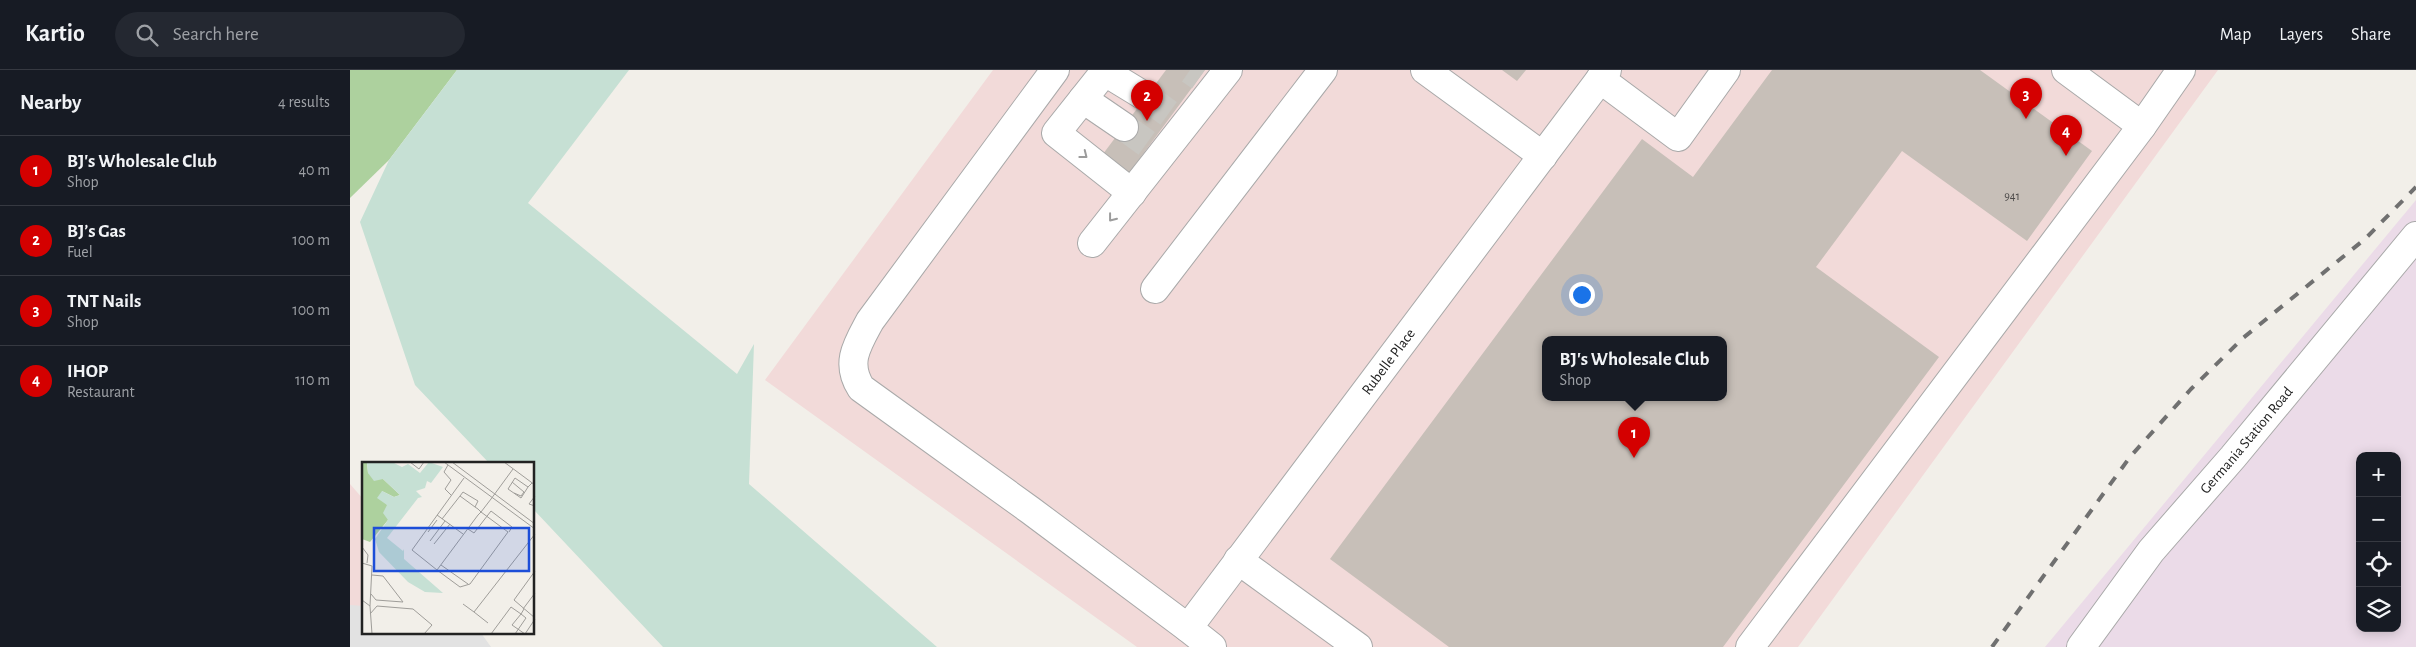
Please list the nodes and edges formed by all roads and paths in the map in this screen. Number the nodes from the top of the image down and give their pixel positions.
1 (1055, 70) edge
2 (1323, 70) edge
3 (1425, 70) edge
4 (1726, 70) edge
5 (2066, 70) edge
6 (2181, 70) edge
7 (1105, 71) edge
8 (1604, 75) edge
9 (1214, 78) edge
10 (1146, 97) tunnel mouth
11 (1033, 99) junction
12 (1084, 99) junction
13 (1065, 122) junction
14 (2142, 126) junction
15 (1124, 127) tunnel mouth
16 (1543, 156) junction
17 (1132, 193) junction
18 (2416, 236) edge
19 (1092, 243) dead end
20 (1154, 289) dead end
21 (1238, 560) junction
22 (1188, 628) junction
23 (1212, 647) edge
24 (1358, 647) edge
25 (1750, 647) edge
26 (2082, 647) edge

1 - 11 street
2 - 20 street
3 - 16 street
4 - 8 street
5 - 14 street
6 - 14 street
7 - 10 street
7 - 12 street
8 - 16 street, Rubelle Place
9 - 17 street
11 - 13 street
11 - 22 street
12 - 13 street
12 - 15 street
13 -> 17 street
14 - 25 street
16 - 21 street, Rubelle Place
17 -> 19 street
18 - 26 street, Germania Station Road
21 - 22 street, Rubelle Place
21 - 24 street
22 - 23 street

